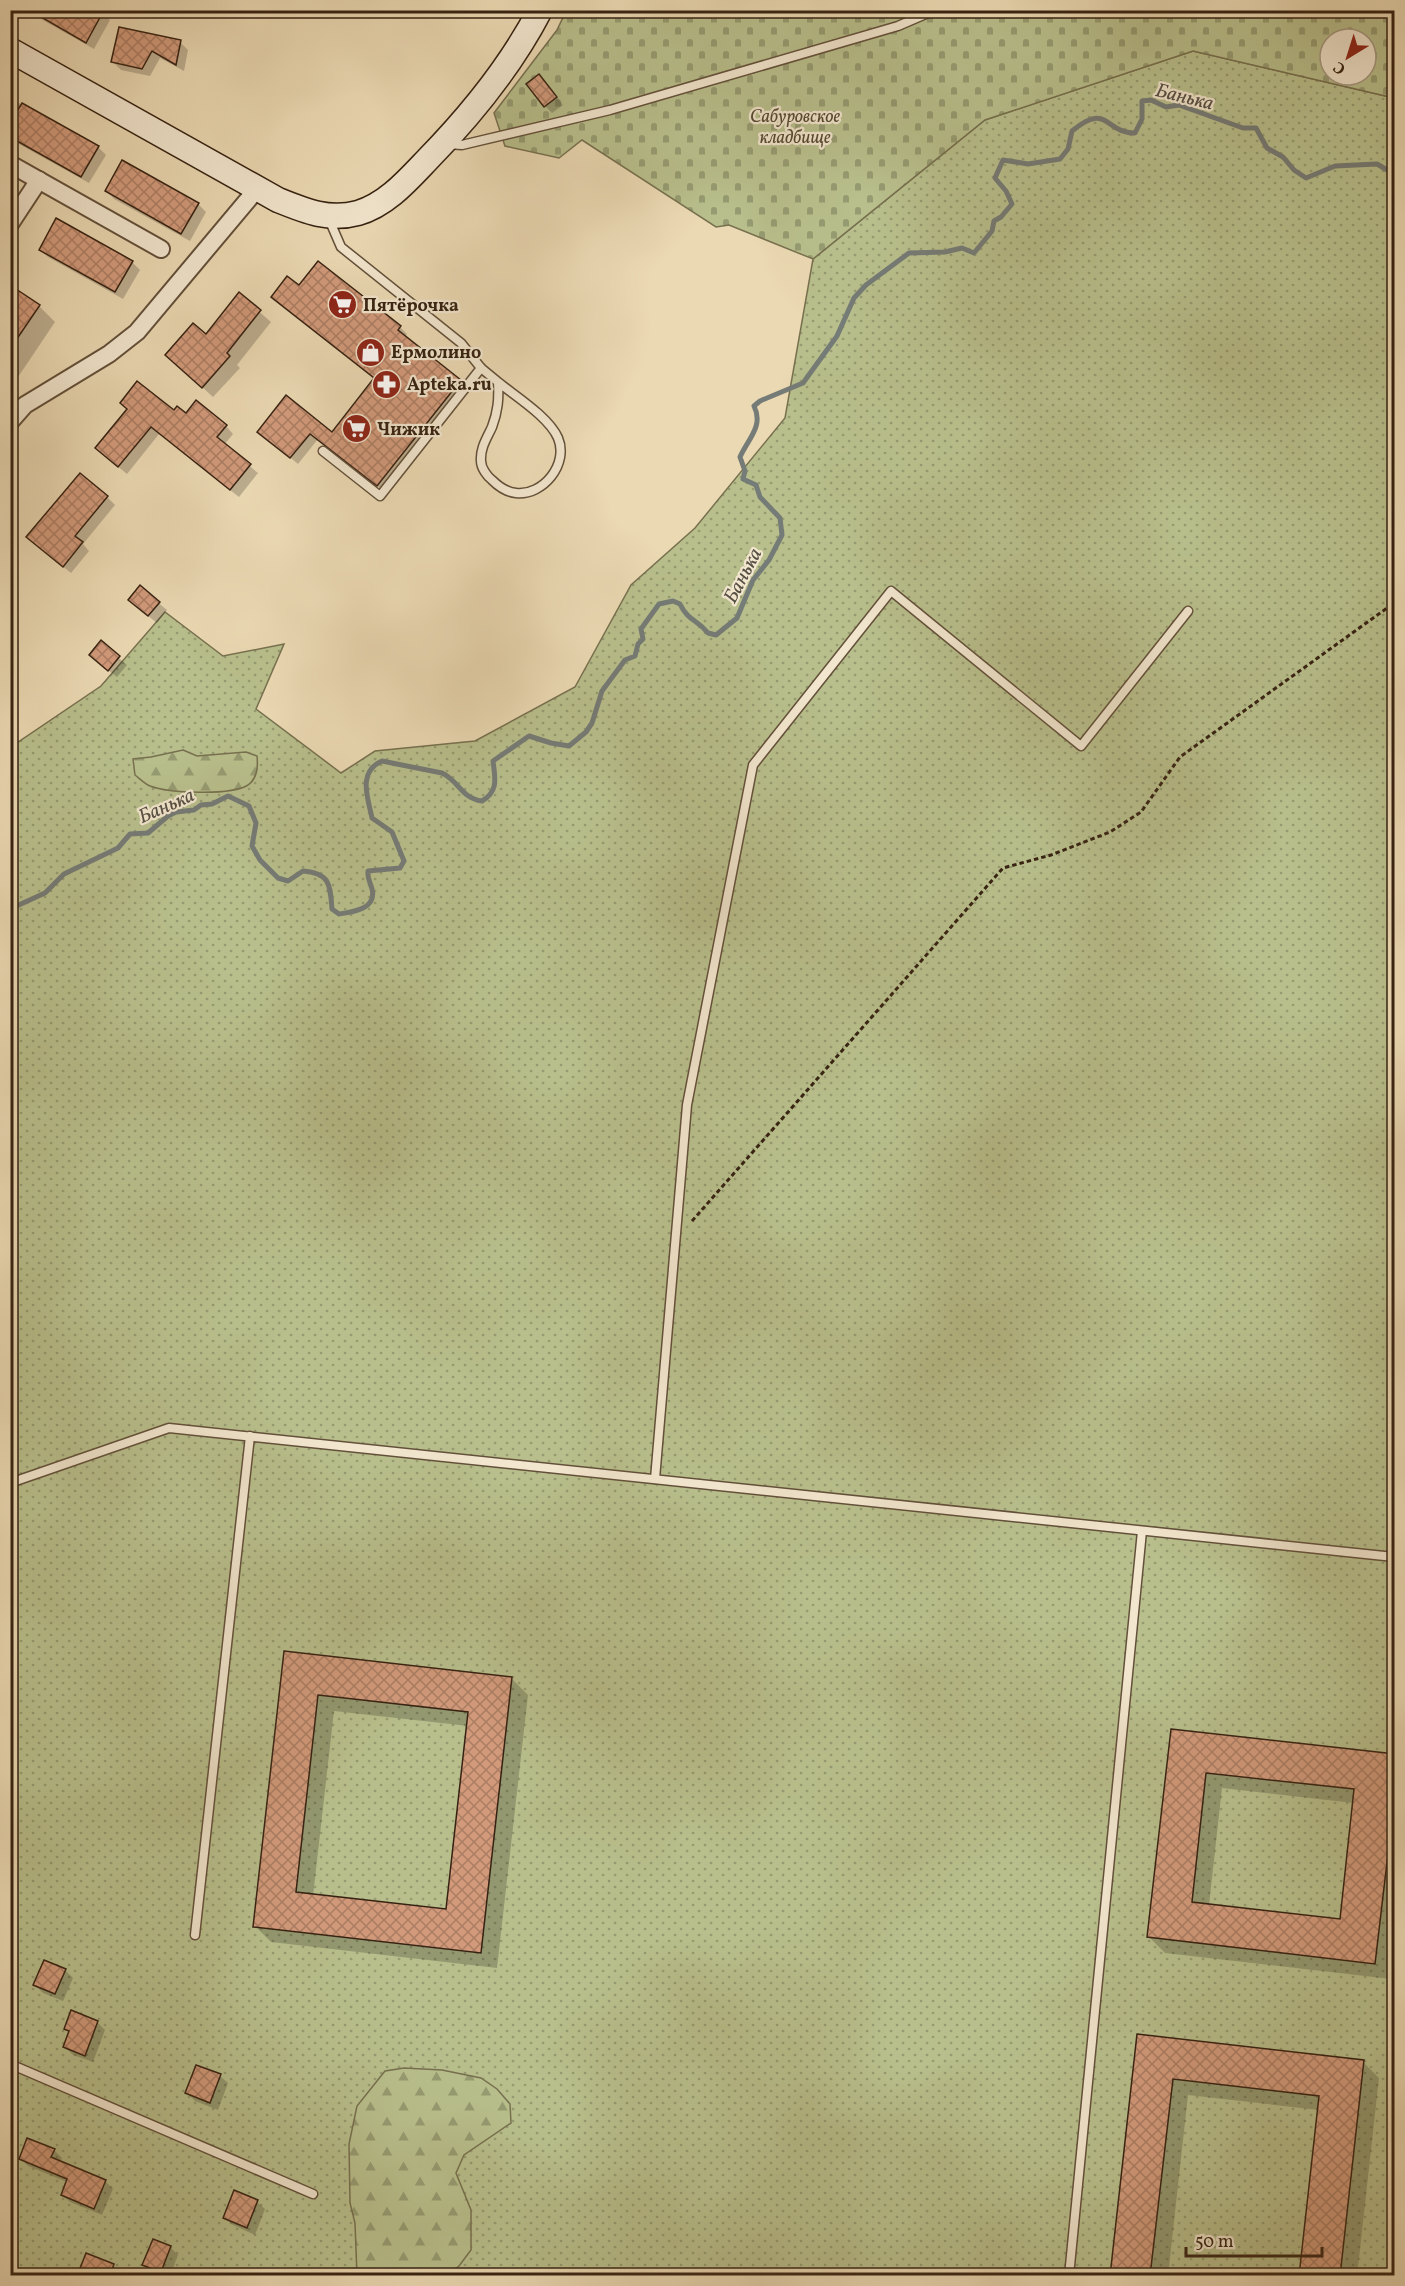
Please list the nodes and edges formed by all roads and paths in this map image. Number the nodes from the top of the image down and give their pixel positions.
1 (540, 10) edge
2 (935, 10) edge
3 (10, 50) edge
4 (443, 143) junction
5 (10, 164) edge
6 (39, 180) junction
7 (257, 189) junction
8 (328, 217) junction
9 (10, 224) edge
10 (161, 249) dead end
11 (481, 368) junction
12 (498, 382) junction
13 (10, 422) edge
14 (323, 451) dead end
15 (1395, 603) edge
16 (1188, 611) dead end
17 (676, 1238) junction
18 (250, 1436) junction
19 (655, 1479) junction
20 (10, 1483) edge
21 (1142, 1531) junction
22 (1395, 1557) edge
23 (195, 1935) dead end
24 (10, 2064) edge
25 (313, 2194) dead end
26 (1069, 2276) edge

1 - 4 street
2 - 4 lane
3 - 7 street
4 - 8 street
5 - 6 street
6 - 9 street
6 - 10 street
7 - 8 street
7 - 13 street
8 - 11 lane
11 - 12 lane
11 - 14 lane
12 - 12 lane
15 - 17 path
16 - 17 lane
17 - 19 lane
18 - 19 lane
18 - 20 lane
18 - 23 lane
19 - 21 lane
21 - 22 lane
21 - 26 lane
24 - 25 lane

